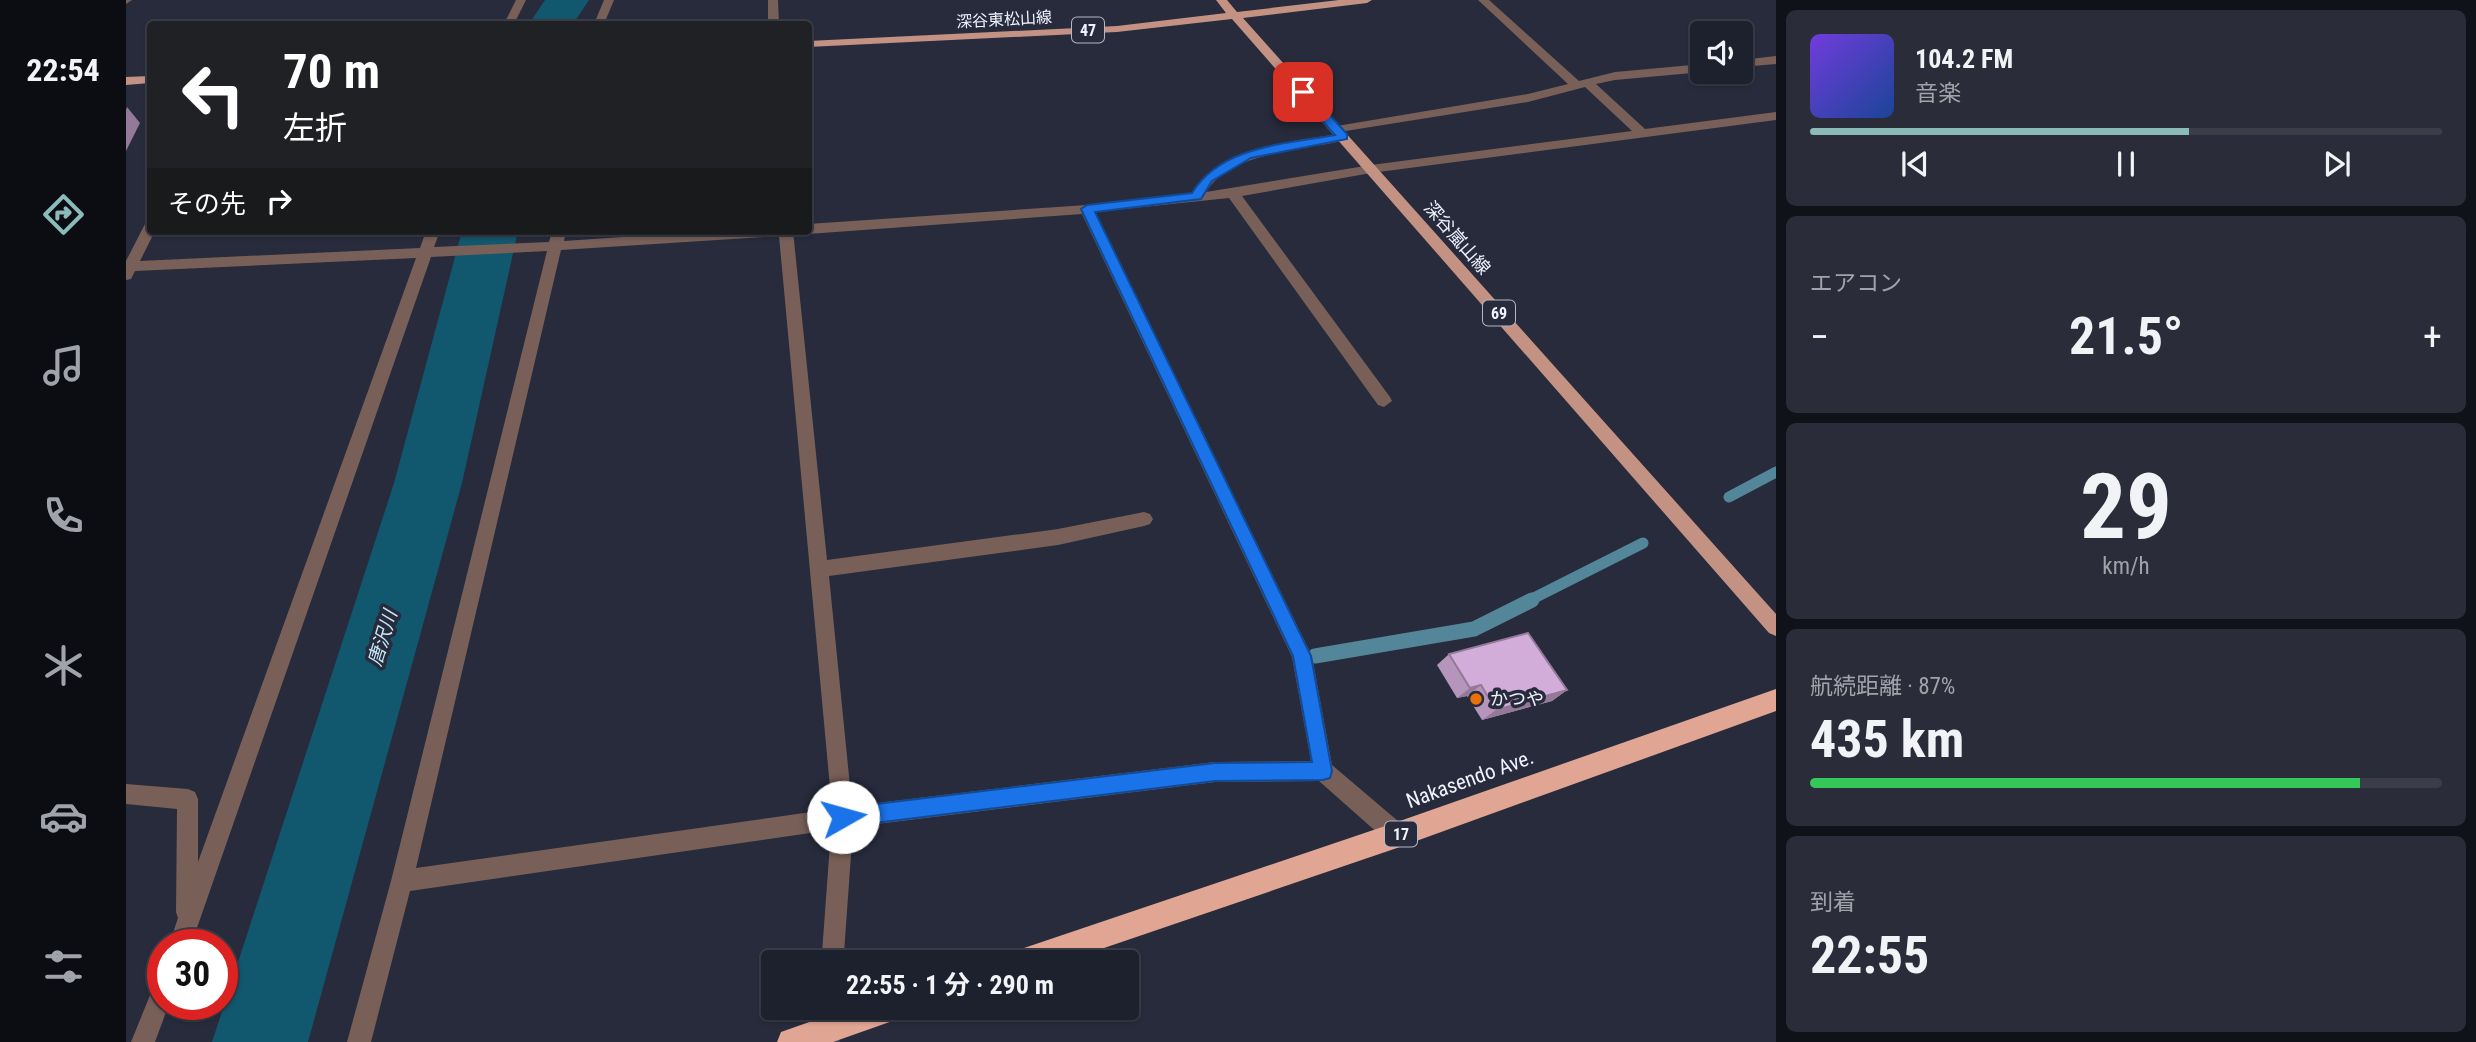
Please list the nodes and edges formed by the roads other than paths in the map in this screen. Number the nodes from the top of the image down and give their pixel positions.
1 (521, 0) edge
2 (609, 0) edge
3 (773, 0) edge
4 (1221, 0) edge
5 (1483, 0) edge
6 (1358, 1) edge
7 (1235, 16) junction
8 (510, 21) edge
9 (599, 21) edge
10 (774, 21) edge
11 (812, 44) edge
12 (1776, 60) edge
13 (1753, 63) edge
14 (1690, 69) edge
15 (147, 79) edge
16 (126, 81) edge
17 (1582, 85) junction
18 (1776, 116) edge
19 (1340, 134) junction
20 (1644, 135) junction
21 (1371, 169) junction
22 (1233, 193) junction
23 (1196, 197) junction
24 (1087, 209) junction
25 (812, 229) edge
26 (147, 233) edge
27 (433, 235) edge
28 (689, 235) edge
29 (786, 235) edge
30 (553, 241) edge
31 (434, 252) junction
32 (127, 270) edge
33 (1384, 401) dead end
34 (1144, 519) dead end
35 (819, 569) junction
36 (1776, 627) edge
37 (1776, 700) edge
38 (1323, 771) junction
39 (126, 794) edge
40 (843, 817) junction
41 (1397, 835) junction
42 (402, 881) junction
43 (183, 929) edge
44 (186, 929) edge
45 (833, 950) edge
46 (1059, 950) edge
47 (152, 1020) edge
48 (856, 1020) edge
49 (144, 1042) edge
50 (359, 1042) edge
51 (791, 1042) edge

1 - 8 street
2 - 9 street
3 - 10 street
4 - 7 main road, 深谷嵐山線 / 69
5 - 17 street
6 - 7 main road, 深谷東松山線 / 47
7 - 11 main road, 深谷東松山線 / 47
7 - 19 main road, 深谷嵐山線 / 69
12 - 13 street
14 - 17 street
15 - 16 main road
17 - 19 street
17 - 20 street
18 - 20 street
19 - 21 main road, 深谷嵐山線 / 69
19 - 23 street
20 - 21 street
21 - 22 street
21 - 36 main road, 深谷嵐山線 / 69
22 - 23 street
22 - 33 street
23 - 24 street
24 - 25 street
24 - 38 street
26 - 32 street
27 - 31 street
28 - 30 street
29 - 35 street
30 - 31 street
30 - 42 street
31 - 32 street
31 - 44 street
34 - 35 street
35 - 40 street
37 - 41 highway, Nakasendo Ave. / 17
38 - 40 street
38 - 41 street
39 - 43 street
40 - 42 street
40 - 45 street
41 - 46 highway, Nakasendo Ave. / 17
42 - 50 street
47 - 49 street
48 - 51 highway

